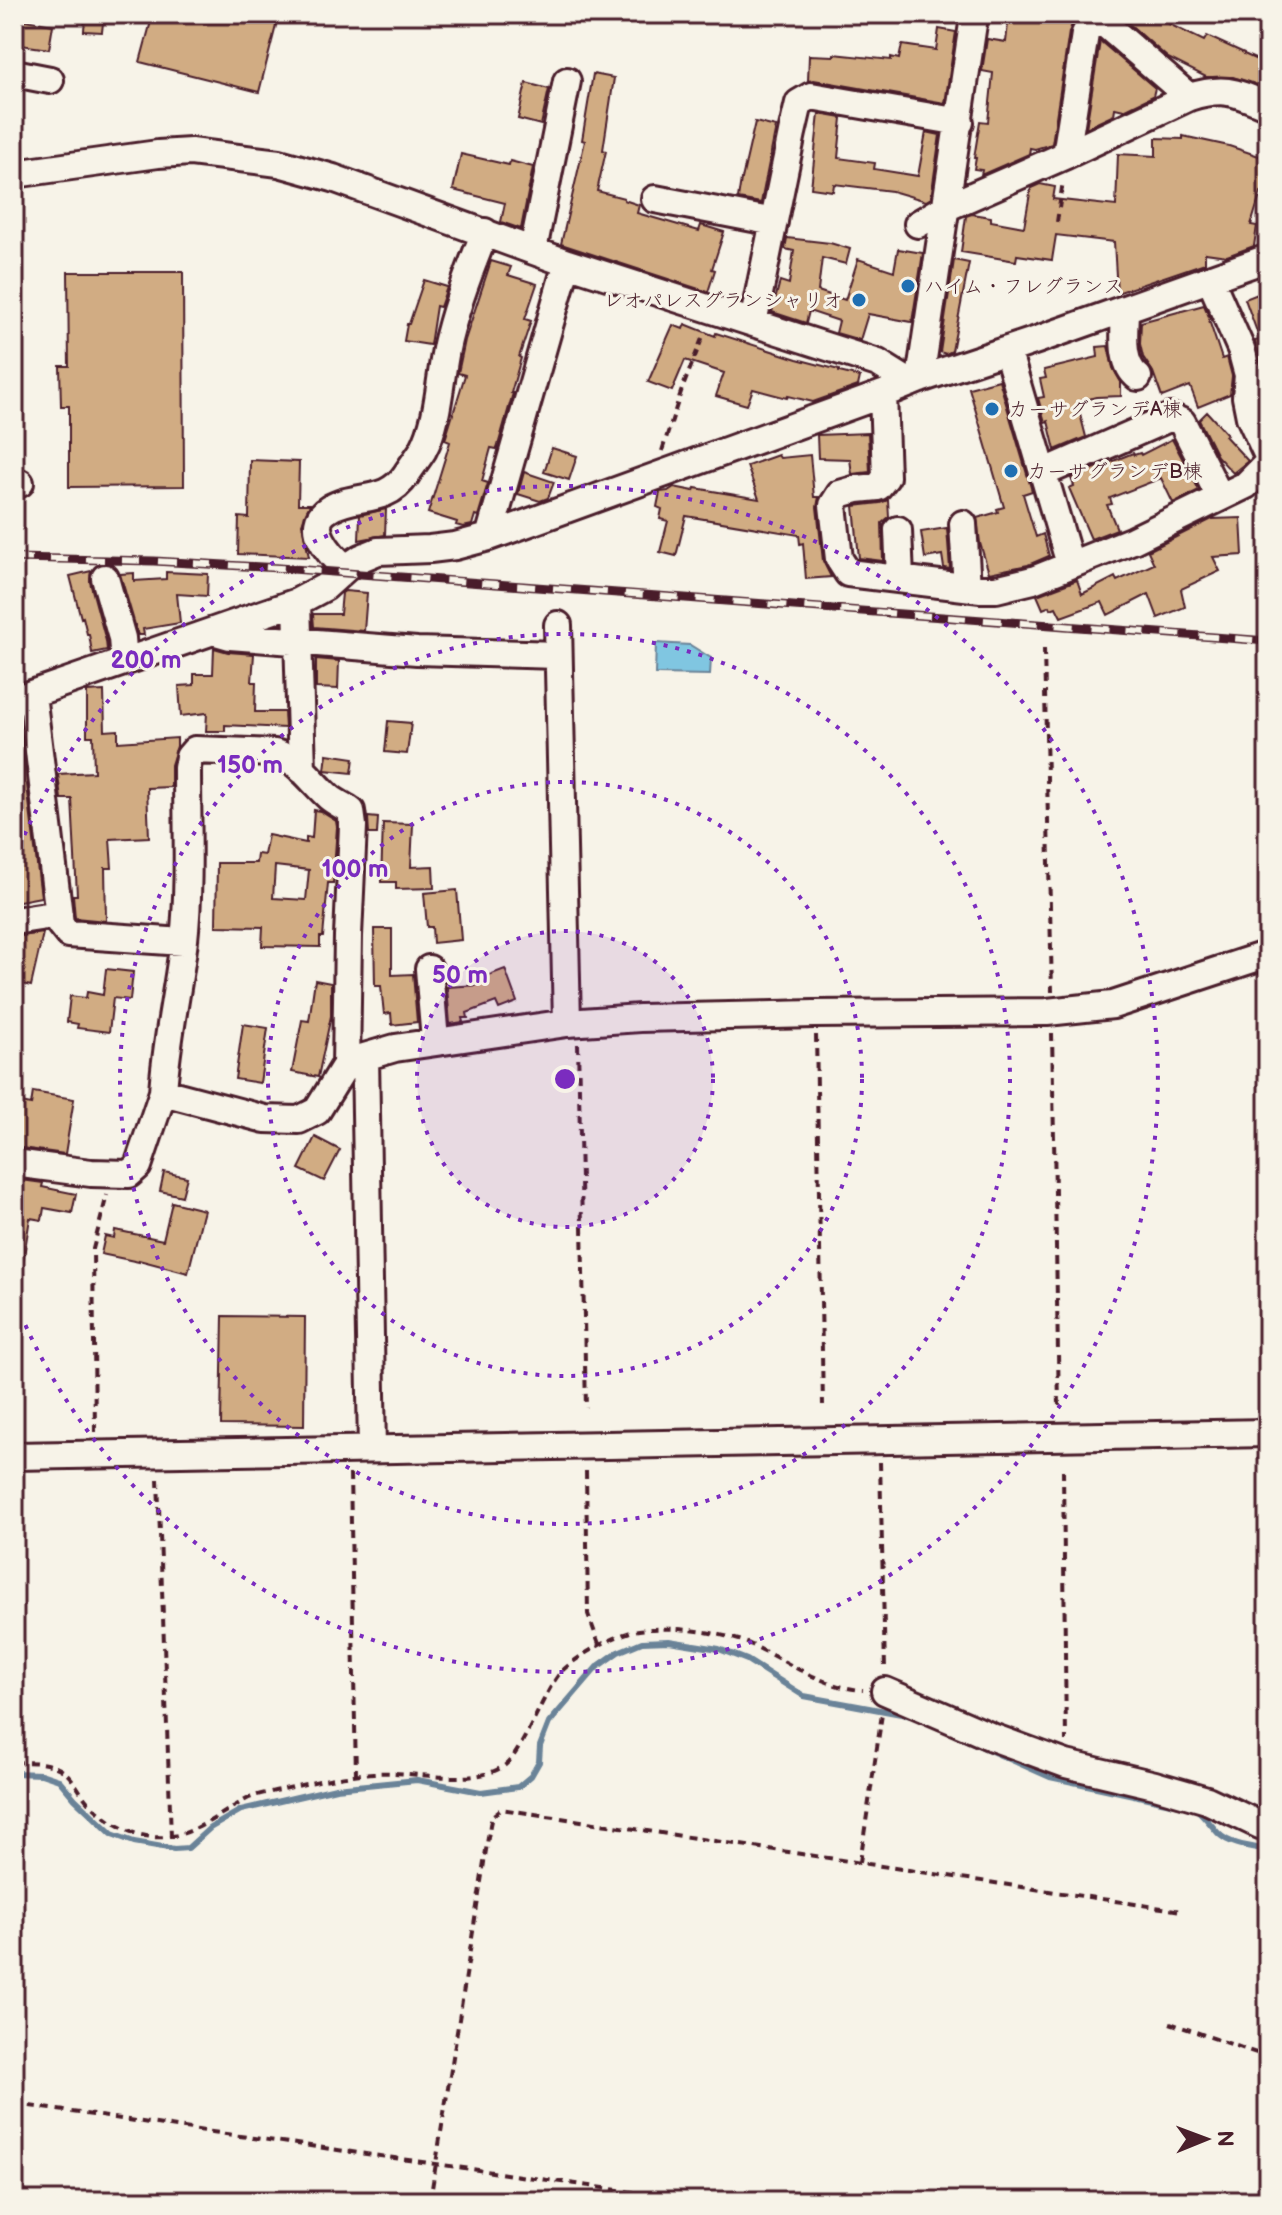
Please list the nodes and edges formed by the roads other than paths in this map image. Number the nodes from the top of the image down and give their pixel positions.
1 (974, 17) dead end
2 (14, 73) edge
3 (50, 80) dead end
4 (567, 81) dead end
5 (1189, 97) junction
6 (1268, 106) edge
7 (960, 122) junction
8 (1066, 155) junction
9 (14, 174) edge
10 (655, 199) dead end
11 (945, 208) junction
12 (774, 222) junction
13 (918, 224) dead end
14 (485, 232) junction
15 (533, 250) junction
16 (1268, 258) edge
17 (567, 263) junction
18 (1210, 279) junction
19 (1125, 309) junction
20 (753, 323) junction
21 (1007, 350) junction
22 (1138, 377) dead end
23 (915, 381) junction
24 (883, 394) junction
25 (1268, 456) edge
26 (1268, 463) edge
27 (1043, 473) junction
28 (1220, 497) junction
29 (963, 524) dead end
30 (898, 530) dead end
31 (489, 537) junction
32 (1070, 564) junction
33 (346, 568) junction
34 (105, 578) dead end
35 (900, 579) junction
36 (967, 587) junction
37 (297, 602) junction
38 (558, 625) dead end
39 (215, 630) junction
40 (298, 642) junction
41 (558, 655) junction
42 (124, 662) junction
43 (23, 697) edge
44 (302, 770) junction
45 (59, 914) junction
46 (14, 921) edge
47 (183, 942) junction
48 (1268, 954) edge
49 (429, 969) dead end
50 (572, 1022) junction
51 (435, 1041) junction
52 (356, 1062) junction
53 (163, 1092) junction
54 (14, 1163) edge
55 (1268, 1433) edge
56 (372, 1449) junction
57 (14, 1456) edge
58 (885, 1691) road end
59 (1268, 1826) edge

1 - 7 street
2 - 3 street
4 - 15 street
5 - 6 street
5 - 8 street
5 - 8 street
7 - 11 street
7 - 12 street
8 - 11 street
9 - 14 street
10 - 12 street
11 - 13 street
11 - 23 street
12 - 20 street
14 - 15 street
14 - 33 street
15 - 17 street
16 - 18 street
17 - 20 street
17 - 31 street
18 - 19 street
18 - 25 street
19 - 21 street
19 - 22 street
20 - 23 street
21 - 23 street
21 - 27 street
23 - 24 street
24 - 31 street
24 - 35 street
26 - 28 street
27 - 28 street
27 - 32 street
28 - 32 street
29 - 36 street
30 - 35 street
31 - 33 street
32 - 36 street
33 - 37 street
34 - 42 street
35 - 36 street
37 - 39 street
37 - 40 street
38 - 41 street
39 - 40 street
39 - 42 street
40 - 41 street
40 - 44 street
41 - 50 street
42 - 43 street
43 - 45 street
44 - 47 street
44 - 52 street
45 - 46 street
45 - 47 street
47 - 53 street
48 - 50 street
49 - 51 street
50 - 51 street
51 - 52 street
52 - 53 street
52 - 56 street
53 - 54 street
55 - 56 street
56 - 57 street
58 - 59 street

